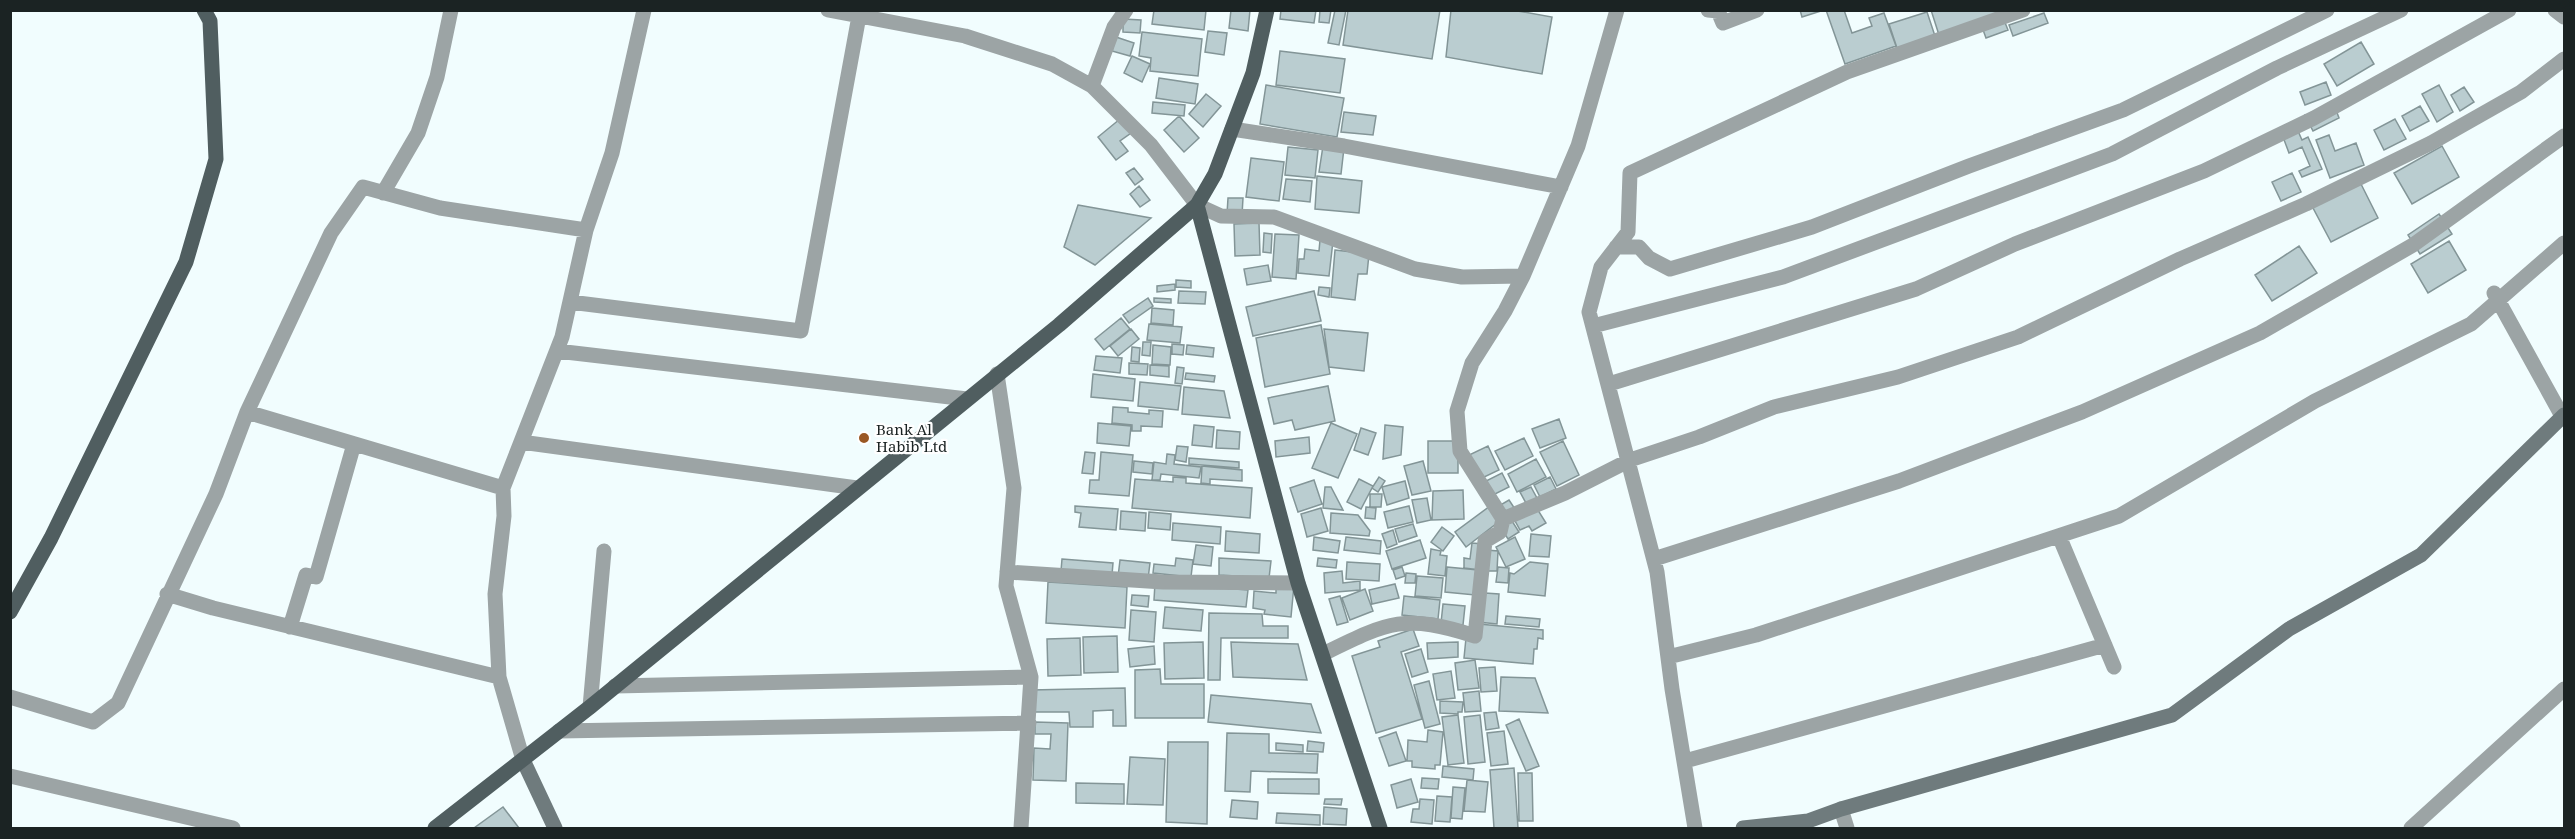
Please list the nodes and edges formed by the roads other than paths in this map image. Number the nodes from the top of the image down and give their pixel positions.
1 (451, 10) edge
2 (644, 10) edge
3 (828, 10) edge
4 (1126, 10) edge
5 (1268, 10) edge
6 (1617, 10) edge
7 (1708, 10) edge
8 (1757, 10) edge
9 (2024, 10) edge
10 (2326, 10) edge
11 (2401, 10) edge
12 (2509, 10) edge
13 (2555, 10) edge
14 (210, 14) edge
15 (859, 16) junction
16 (2565, 17) edge
17 (2565, 60) edge
18 (1092, 86) junction
19 (1232, 129) junction
20 (2565, 136) edge
21 (1561, 187) junction
22 (383, 193) junction
23 (1197, 205) junction
24 (586, 230) junction
25 (2565, 243) edge
26 (1616, 247) junction
27 (1523, 276) junction
28 (2497, 297) junction
29 (570, 302) junction
30 (1593, 326) junction
31 (557, 351) junction
32 (997, 374) junction
33 (1609, 384) junction
34 (967, 399) junction
35 (247, 412) junction
36 (2563, 415) edge
37 (522, 442) junction
38 (354, 444) junction
39 (1630, 460) junction
40 (503, 488) junction
41 (857, 489) junction
42 (1503, 519) junction
43 (2059, 536) junction
44 (604, 551) dead end
45 (1654, 560) junction
46 (1007, 572) junction
47 (1298, 583) junction
48 (167, 594) junction
49 (10, 612) edge
50 (290, 627) junction
51 (2105, 645) junction
52 (1323, 654) junction
53 (1668, 657) junction
54 (2114, 667) dead end
55 (499, 677) junction
56 (1031, 677) junction
57 (615, 686) junction
58 (2565, 690) edge
59 (10, 697) edge
60 (590, 707) junction
61 (1029, 723) junction
62 (559, 731) junction
63 (523, 760) junction
64 (1685, 761) junction
65 (10, 776) edge
66 (1841, 809) junction
67 (233, 828) edge
68 (435, 828) edge
69 (555, 828) edge
70 (1021, 828) edge
71 (1380, 828) edge
72 (1695, 828) edge
73 (1743, 828) edge
74 (1847, 828) edge
75 (2411, 828) edge

1 - 22 street
2 - 24 street
3 - 15 street
4 - 18 street
5 - 19 main road
6 - 21 street
7 - 8 street
9 - 26 street
10 - 26 street
11 - 30 street
12 - 33 street
13 - 16 street
14 - 49 main road
15 - 18 street
15 - 29 street
17 - 39 street
18 - 23 street
19 - 21 street
19 - 23 main road
20 - 45 street
21 - 27 street
22 - 24 street
22 - 35 street
23 - 27 street
23 - 32 main road
23 - 47 main road
24 - 29 street
25 - 28 street
26 - 30 street
27 - 42 street
28 - 36 street
28 - 43 street
29 - 31 street
30 - 33 street
31 - 34 street
31 - 37 street
32 - 34 main road
32 - 46 street
33 - 39 street
34 - 41 main road
35 - 38 street
35 - 48 street
36 - 66 main road
37 - 40 street
37 - 41 street
38 - 40 street
38 - 50 street
39 - 42 street
39 - 45 street
40 - 55 street
41 - 57 main road
42 - 52 street
43 - 51 street
43 - 53 street
44 - 60 street
45 - 53 street
46 - 47 street
46 - 56 street
47 - 52 main road
48 - 50 street
48 - 59 street
50 - 55 street
51 - 54 street
51 - 64 street
52 - 71 main road
53 - 64 street
55 - 63 street
56 - 57 street
56 - 61 street
57 - 60 main road
58 - 75 street
60 - 62 main road
61 - 62 street
61 - 70 street
62 - 63 main road
63 - 68 main road
63 - 69 main road
64 - 72 street
65 - 67 street
66 - 73 main road
66 - 74 street

